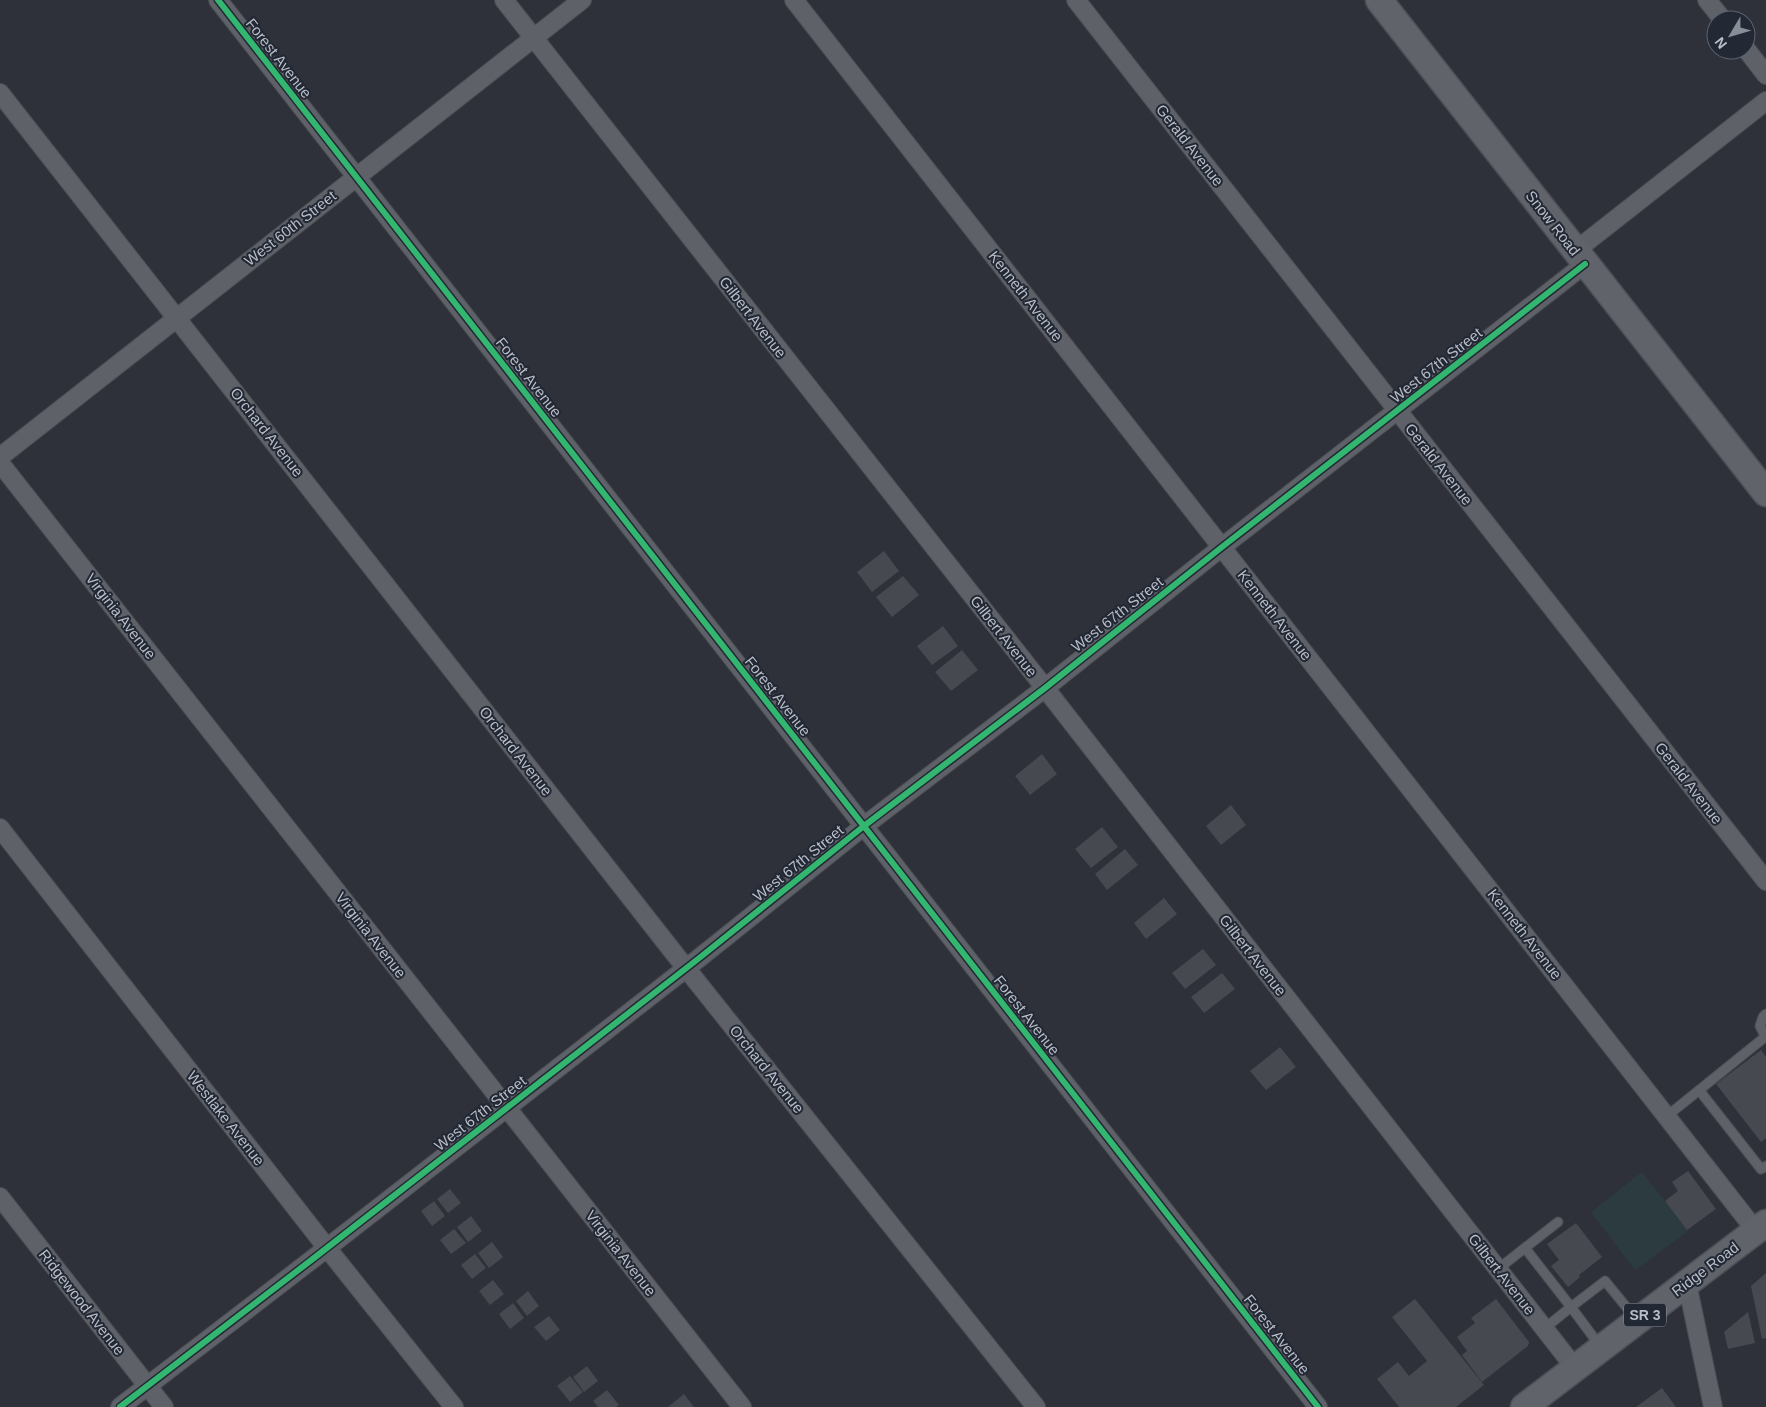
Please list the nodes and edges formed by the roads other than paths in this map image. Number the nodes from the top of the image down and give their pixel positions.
1 (218, 0) edge
2 (504, 0) edge
3 (582, 0) edge
4 (794, 0) edge
5 (1076, 0) edge
6 (1379, 0) edge
7 (534, 38) junction
8 (1755, 60) edge
9 (1766, 74) edge
10 (0, 93) edge
11 (1766, 101) edge
12 (356, 176) junction
13 (1580, 257) junction
14 (176, 317) junction
15 (1397, 411) junction
16 (0, 457) edge
17 (0, 462) edge
18 (1766, 493) edge
19 (1222, 547) junction
20 (1045, 688) junction
21 (864, 826) junction
22 (0, 828) edge
23 (1766, 881) edge
24 (686, 968) junction
25 (1766, 1014) edge
26 (1765, 1037) edge
27 (1699, 1090) junction
28 (507, 1108) junction
29 (1667, 1116) junction
30 (1766, 1166) edge
31 (0, 1197) edge
32 (1558, 1222) dead end
33 (1761, 1226) edge
34 (327, 1248) junction
35 (1525, 1248) junction
36 (1498, 1269) junction
37 (1687, 1283) junction
38 (1571, 1307) junction
39 (1638, 1321) junction
40 (1545, 1328) junction
41 (1602, 1348) junction
42 (1576, 1368) junction
43 (148, 1386) junction
44 (120, 1407) edge
45 (164, 1407) edge
46 (454, 1407) edge
47 (742, 1407) edge
48 (1036, 1407) edge
49 (1318, 1407) edge
50 (1524, 1407) edge
51 (1712, 1407) edge

1 - 12 street, Forest Avenue
2 - 7 street, Gilbert Avenue
3 - 7 street, West 60th Street
4 - 19 street, Kenneth Avenue
5 - 15 street, Gerald Avenue
6 - 13 main road, Snow Road
7 - 12 street, West 60th Street
7 - 20 street, Gilbert Avenue
8 - 9 street
10 - 14 street, Orchard Avenue
11 - 13 street, West 67th Street
12 - 14 street, West 60th Street
12 - 21 street, Forest Avenue
13 - 15 street, West 67th Street
13 - 18 main road, Snow Road
14 - 16 street, West 60th Street
14 - 24 street, Orchard Avenue
15 - 19 street, West 67th Street
15 - 23 street, Gerald Avenue
17 - 28 street, Virginia Avenue
19 - 20 street, West 67th Street
19 - 29 street, Kenneth Avenue
20 - 21 street, West 67th Street
20 - 36 street, Gilbert Avenue
21 - 24 street, West 67th Street
21 - 49 street, Forest Avenue
22 - 34 street, Westlake Avenue
24 - 28 street, West 67th Street
24 - 48 street, Orchard Avenue
25 - 26 lane
26 - 27 lane
27 - 29 lane
27 - 30 lane
28 - 34 street, West 67th Street
28 - 47 street, Virginia Avenue
29 - 33 street, Kenneth Avenue
31 - 43 street, Ridgewood Avenue
32 - 35 lane
33 - 37 main road, Ridge Road / SR 3
34 - 43 street, West 67th Street
34 - 46 street, Westlake Avenue
35 - 36 lane
35 - 38 lane
36 - 40 street, Gilbert Avenue
37 - 39 main road, Ridge Road / SR 3
37 - 51 street
38 - 39 lane
38 - 40 lane
38 - 41 lane
39 - 41 main road, Ridge Road / SR 3
40 - 42 street, Gilbert Avenue
41 - 42 main road, Ridge Road / SR 3
42 - 50 main road, Ridge Road / SR 3
43 - 44 street, West 67th Street
43 - 45 street, Ridgewood Avenue

